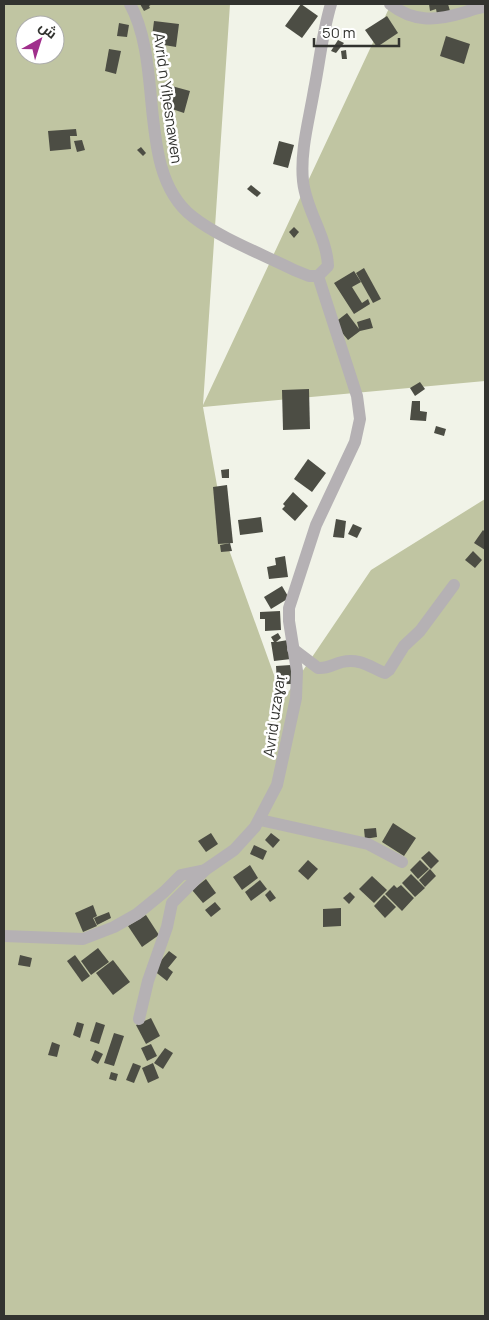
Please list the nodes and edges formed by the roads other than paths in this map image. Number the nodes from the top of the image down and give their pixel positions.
1 (130, 4) edge
2 (331, 4) edge
3 (390, 4) edge
4 (485, 7) edge
5 (318, 276) junction
6 (454, 584) dead end
7 (294, 649) junction
8 (260, 820) junction
9 (402, 862) dead end
10 (205, 870) junction
11 (4, 936) edge
12 (139, 1020) dead end

1 - 5 street, Avrid n Yiḥesnawen
2 - 5 street
3 - 4 street
5 - 7 street, Avrid uzaɣaṛ
6 - 7 street
7 - 8 street, Avrid uzaɣaṛ
8 - 9 street
8 - 10 street, Avrid uzaɣaṛ
10 - 11 street, Avrid uzaɣaṛ
10 - 12 street

